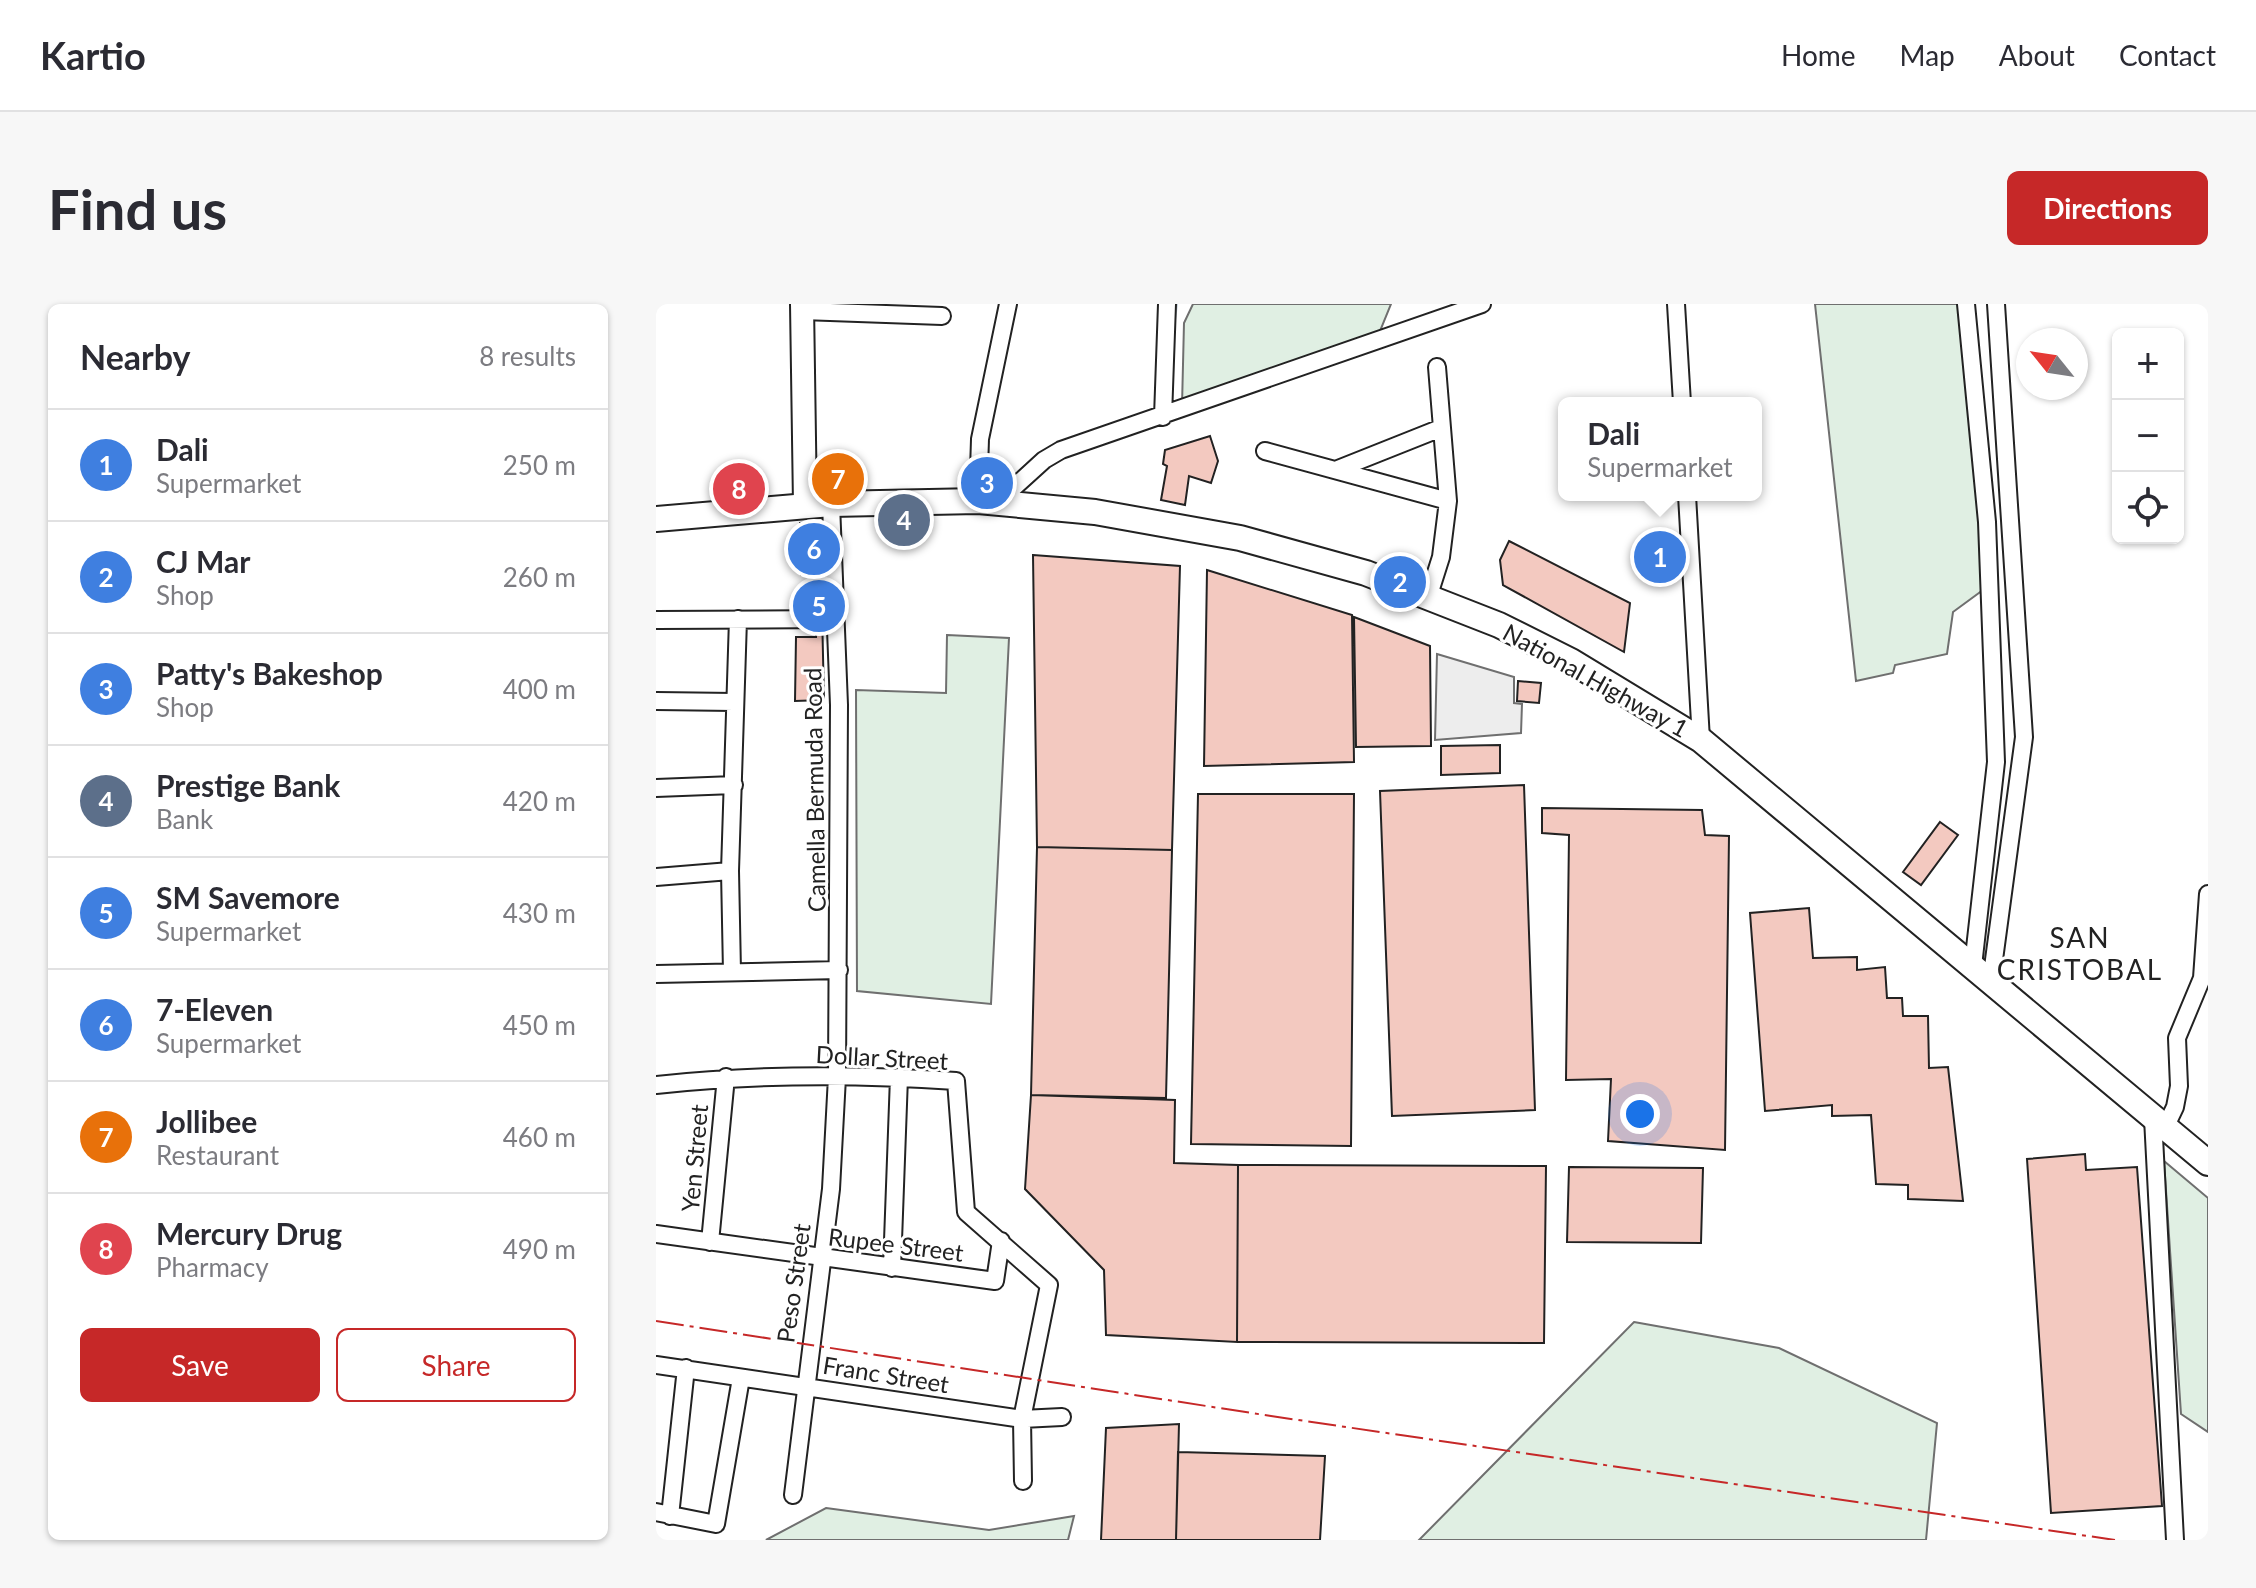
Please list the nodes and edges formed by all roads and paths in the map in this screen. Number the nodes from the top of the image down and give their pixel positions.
1 (1008, 304) edge
2 (1167, 304) edge
3 (1482, 304) edge
4 (1676, 304) edge
5 (1966, 304) edge
6 (1996, 304) edge
7 (802, 308) edge
8 (942, 316) dead end
9 (1437, 367) dead end
10 (1682, 397) edge
11 (1163, 417) junction
12 (1441, 428) junction
13 (1265, 451) dead end
14 (1338, 469) junction
15 (988, 501) junction
16 (1448, 501) junction
17 (1687, 501) edge
18 (831, 504) junction
19 (805, 505) junction
20 (656, 519) edge
21 (1428, 598) junction
22 (738, 619) junction
23 (835, 619) junction
24 (656, 620) edge
25 (656, 701) edge
26 (734, 702) junction
27 (1701, 740) junction
28 (734, 785) junction
29 (656, 788) edge
30 (730, 871) junction
31 (656, 877) edge
32 (2208, 894) edge
33 (1973, 966) junction
34 (839, 970) junction
35 (732, 972) junction
36 (656, 974) edge
37 (1991, 982) junction
38 (726, 1077) junction
39 (837, 1077) junction
40 (899, 1077) junction
41 (656, 1085) edge
42 (2159, 1123) junction
43 (2208, 1163) edge
44 (656, 1234) edge
45 (1001, 1241) junction
46 (710, 1242) junction
47 (820, 1259) junction
48 (892, 1268) junction
49 (656, 1365) edge
50 (686, 1368) junction
51 (741, 1378) junction
52 (804, 1386) junction
53 (1062, 1417) dead end
54 (1022, 1419) junction
55 (1023, 1481) dead end
56 (793, 1495) dead end
57 (663, 1514) edge
58 (2175, 1540) edge

1 - 15 street
2 - 11 street
3 - 11 street
4 - 10 street
5 - 33 street
6 - 37 street
7 - 8 street
7 - 19 main road
9 - 12 street
11 - 15 street
12 - 14 street
12 - 16 street
13 - 14 street
14 - 16 street
15 - 18 highway, National Highway 1
15 - 21 highway, National Highway 1
16 - 21 street
17 - 27 street
18 - 19 highway, National Highway 1
18 - 23 street, Camella Bermuda Road
19 - 20 highway, National Highway 1
21 - 27 highway, National Highway 1
22 - 23 street
22 - 24 street
22 - 26 street
23 - 34 street, Camella Bermuda Road
25 - 26 street
26 - 28 street
27 - 33 highway, National Highway 1
28 - 29 street
28 - 30 street
30 - 31 street
30 - 35 street
32 - 42 street
33 - 37 highway, National Highway 1
34 - 35 street
34 - 39 street, Camella Bermuda Road
35 - 36 street
37 - 42 highway, National Highway 1
38 - 39 street, Dollar Street
38 - 41 street, Dollar Street
38 - 46 street, Yen Street
39 - 40 street, Dollar Street
39 - 47 street, Peso Street
40 - 45 street, Dollar Street
40 - 48 street
42 - 43 highway, National Highway 1
42 - 58 street
44 - 46 street, Rupee Street
45 - 48 street, Rupee Street
45 - 54 street, Dollar Street
46 - 47 street, Rupee Street
47 - 48 street, Rupee Street
47 - 52 street, Peso Street
49 - 50 street, Franc Street
50 - 51 street, Franc Street
50 - 57 street
51 - 52 street, Franc Street
51 - 57 street
52 - 54 street, Franc Street
52 - 56 street, Peso Street
53 - 54 street, Franc Street
54 - 55 street, Dollar Street

